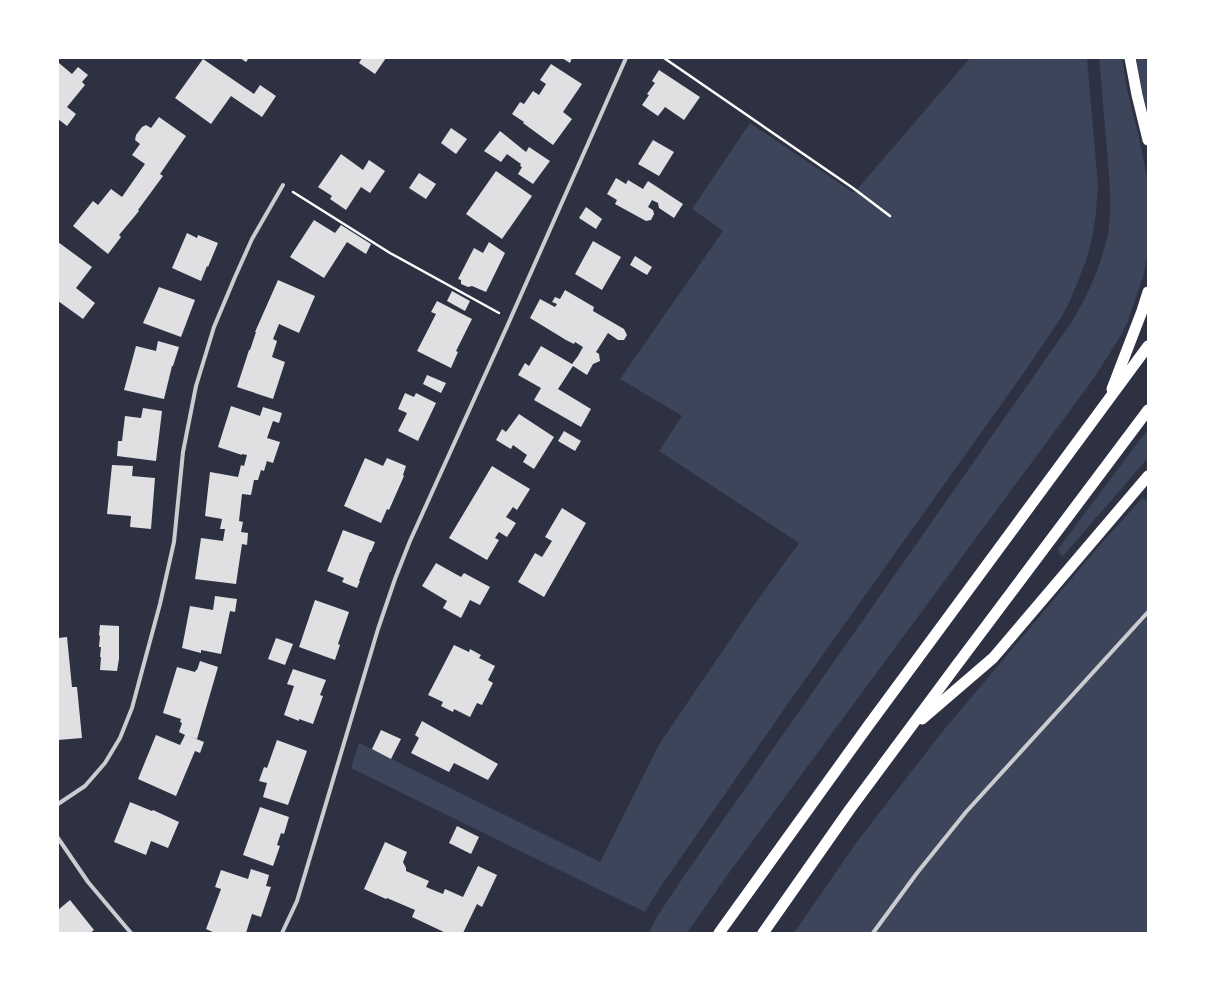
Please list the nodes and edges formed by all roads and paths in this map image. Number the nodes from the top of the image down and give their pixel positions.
1 (626, 58) edge
2 (664, 58) edge
3 (1130, 58) edge
4 (1148, 140) edge
5 (283, 185) joint
6 (890, 216) dead end
7 (1148, 292) edge
8 (510, 320) junction
9 (1148, 346) edge
10 (1107, 402) junction
11 (1148, 410) edge
12 (1148, 476) edge
13 (1148, 612) edge
14 (908, 731) junction
15 (58, 804) edge
16 (58, 838) edge
17 (131, 933) edge
18 (282, 933) edge
19 (719, 933) edge
20 (763, 933) edge
21 (873, 933) edge

1 - 8 street
2 - 6 path
3 - 4 highway
5 - 8 path
5 - 15 street
7 - 10 highway
8 - 18 street
9 - 10 highway
10 - 19 highway
11 - 14 highway
12 - 14 highway
13 - 21 street
14 - 20 highway
16 - 17 street

